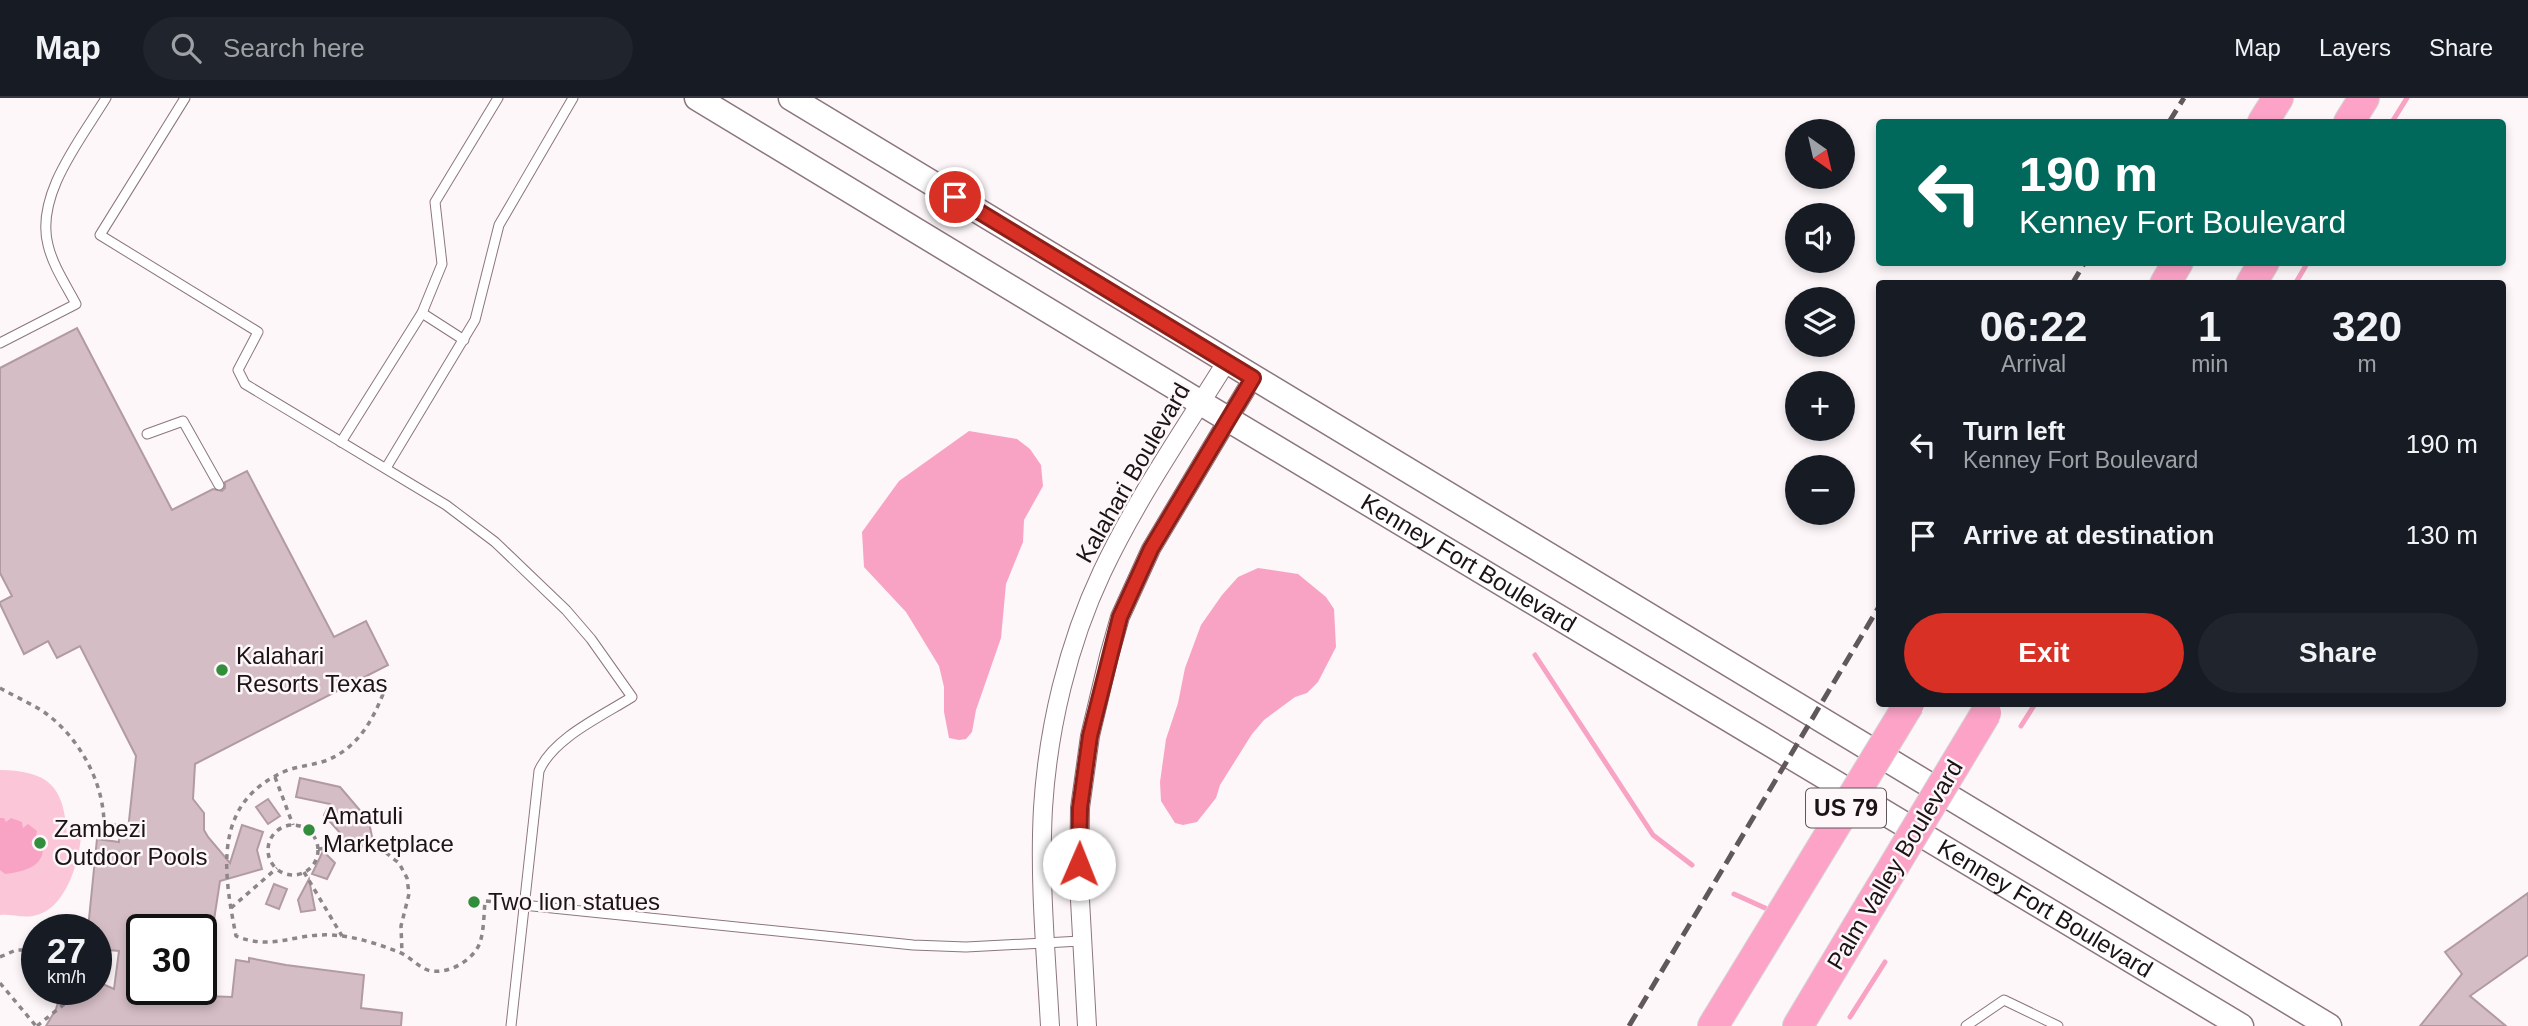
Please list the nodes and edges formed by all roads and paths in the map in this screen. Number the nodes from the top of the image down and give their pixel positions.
1 (106, 98) edge
2 (186, 98) edge
3 (498, 98) edge
4 (573, 98) edge
5 (697, 98) edge
6 (791, 98) edge
7 (2278, 98) edge
8 (2364, 98) edge
9 (2265, 119) edge
10 (2351, 119) edge
11 (422, 313) junction
12 (464, 340) junction
13 (0, 343) edge
14 (1227, 361) junction
15 (1253, 378) junction
16 (1201, 403) junction
17 (1228, 419) junction
18 (147, 434) dead end
19 (341, 442) junction
20 (386, 468) junction
21 (219, 485) dead end
22 (0, 688) edge
23 (383, 694) dead end
24 (1907, 707) edge
25 (1989, 708) edge
26 (275, 777) junction
27 (293, 825) junction
28 (129, 826) dead end
29 (318, 849) junction
30 (277, 868) junction
31 (304, 872) junction
32 (496, 902) dead end
33 (523, 905) junction
34 (231, 908) junction
35 (342, 936) junction
36 (1081, 941) junction
37 (1046, 943) junction
38 (21, 950) edge
39 (402, 953) junction
40 (0, 957) edge
41 (0, 983) edge
42 (63, 1005) edge
43 (36, 1026) edge
44 (512, 1026) edge
45 (1050, 1026) edge
46 (1087, 1026) edge
47 (1713, 1026) edge
48 (1798, 1026) edge
49 (1966, 1026) edge
50 (2058, 1026) edge
51 (2241, 1026) edge
52 (2329, 1026) edge

1 - 13 lane
2 - 19 lane
3 - 11 lane
4 - 12 lane
5 - 16 main road, Kenney Fort Boulevard
6 - 14 main road, Kenney Fort Boulevard
7 - 9 highway
8 - 10 highway
11 - 12 lane
11 - 19 lane
12 - 20 lane
14 - 15 main road, Kenney Fort Boulevard
14 - 16 street, Kalahari Boulevard
15 - 17 street
15 - 52 main road, Kenney Fort Boulevard
16 - 17 main road, Kenney Fort Boulevard
16 - 37 street, Kalahari Boulevard
17 - 36 street
17 - 51 main road, Kenney Fort Boulevard
18 - 21 lane
19 - 20 lane
20 - 33 lane
22 - 28 path
23 - 26 path
24 - 47 highway, US 79, bridge
25 - 48 highway, Palm Valley Boulevard / US 79, bridge
26 - 27 path
26 - 34 path
27 - 29 path
27 - 30 path
29 - 31 path
29 - 39 path
30 - 31 path
30 - 34 path
31 - 35 path
32 - 39 path
33 - 37 lane
33 - 44 lane
34 - 35 path
35 - 39 path
36 - 37 lane
36 - 46 street
37 - 45 street, Kalahari Boulevard
38 - 40 path
41 - 43 path
42 - 43 path
49 - 50 lane

